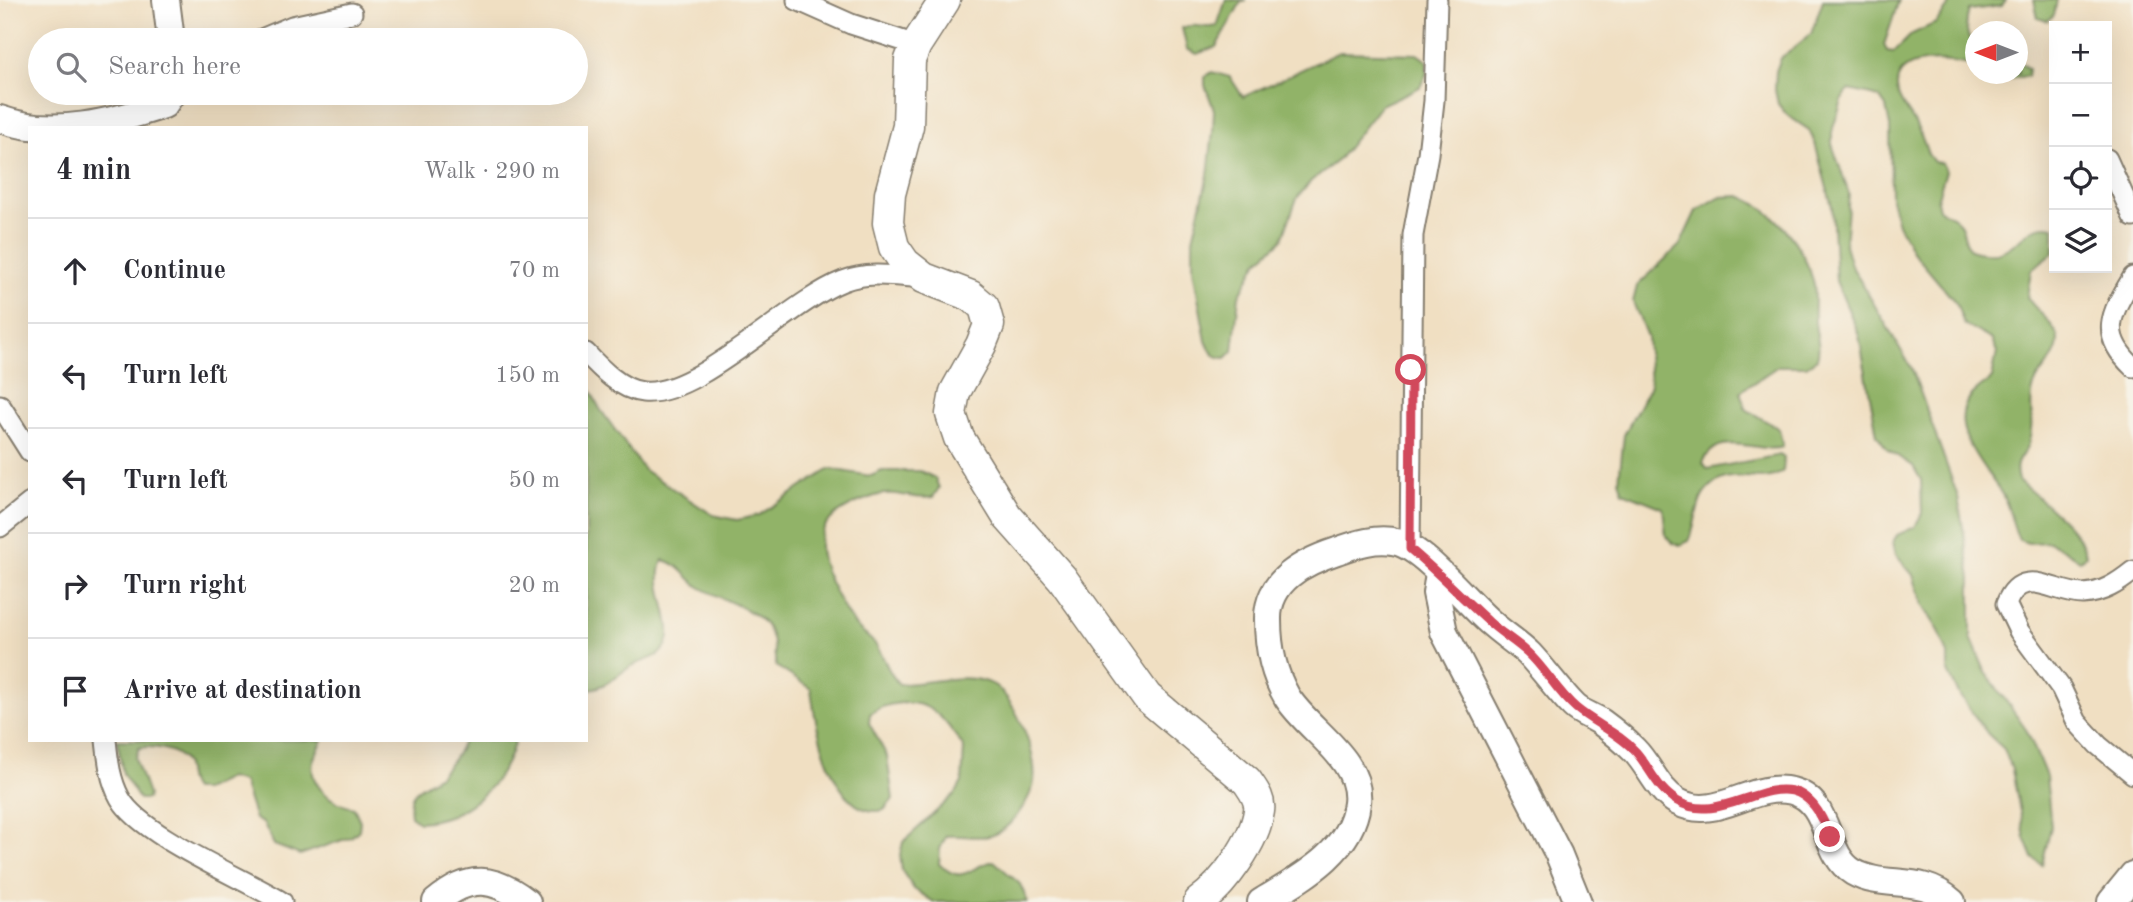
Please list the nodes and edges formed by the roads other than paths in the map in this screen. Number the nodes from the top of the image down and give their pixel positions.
1 (166, 0) edge
2 (797, 0) edge
3 (945, 0) edge
4 (1437, 0) edge
5 (352, 13) dead end
6 (170, 28) edge
7 (287, 28) edge
8 (916, 45) junction
9 (164, 105) edge
10 (0, 119) edge
11 (43, 126) edge
12 (81, 126) edge
13 (2112, 170) edge
14 (2133, 217) edge
15 (2133, 276) edge
16 (923, 278) junction
17 (588, 355) edge
18 (2133, 367) edge
19 (0, 405) edge
20 (28, 449) edge
21 (28, 505) edge
22 (0, 527) edge
23 (1410, 549) junction
24 (2133, 571) edge
25 (1439, 573) junction
26 (106, 742) edge
27 (2133, 774) edge
28 (2133, 875) edge
29 (282, 902) edge
30 (436, 902) edge
31 (527, 902) edge
32 (1199, 902) edge
33 (1261, 902) edge
34 (1578, 902) edge
35 (1952, 902) edge
36 (2111, 902) edge

1 - 6 main road
2 - 8 street
3 - 8 main road
4 - 23 street
5 - 7 street
8 - 16 main road
9 - 12 main road
10 - 11 main road
13 - 14 street
15 - 18 street
16 - 17 street
16 - 32 main road
19 - 20 street
21 - 22 street
23 - 25 main road
23 - 33 main road
24 - 27 street
25 - 34 main road
25 - 35 main road
26 - 29 street
28 - 36 main road
30 - 31 main road

